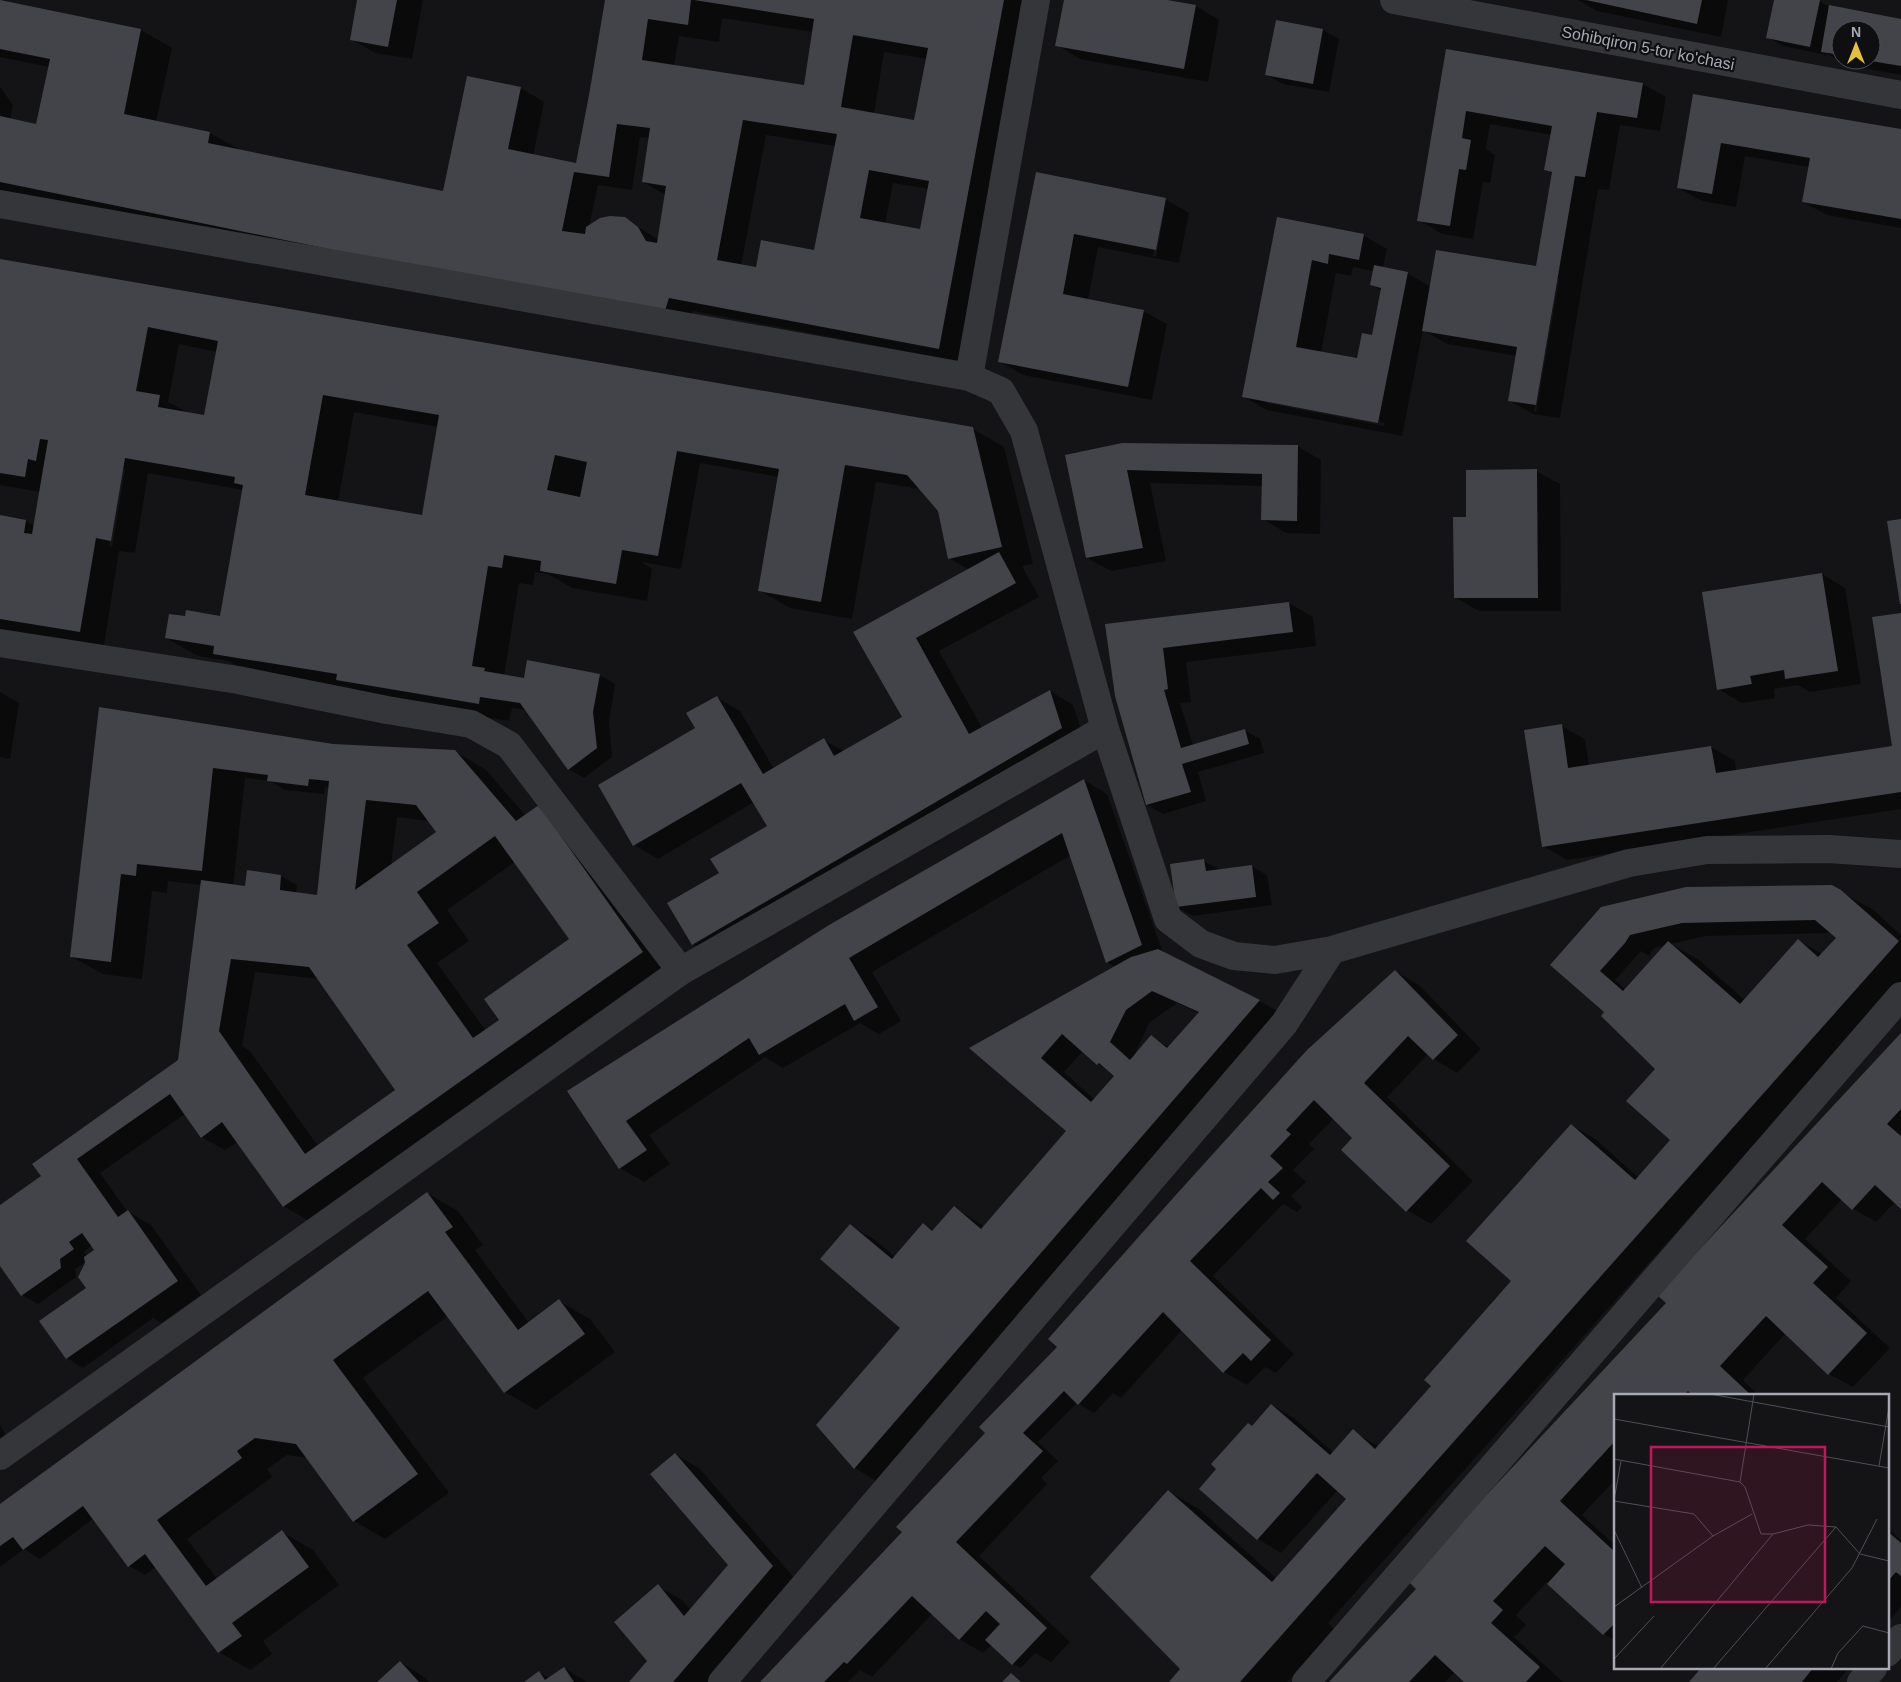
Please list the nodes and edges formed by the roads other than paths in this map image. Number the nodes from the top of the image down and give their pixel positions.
1 (1036, 0) edge
2 (1394, 0) edge
3 (1901, 96) edge
4 (0, 204) edge
5 (969, 377) junction
6 (0, 643) edge
7 (1105, 729) junction
8 (1901, 854) edge
9 (1332, 950) junction
10 (680, 971) junction
11 (1901, 996) edge
12 (0, 1456) edge
13 (1901, 1638) edge
14 (1888, 1652) edge
15 (1871, 1670) edge
16 (722, 1682) edge
17 (1306, 1682) edge
18 (1860, 1682) edge

1 - 5 street
2 - 3 street, Sohibqiron 5-tor ko'chasi
4 - 5 street
5 - 7 street
6 - 10 street
7 - 9 street
7 - 10 street
8 - 9 street
9 - 16 street
10 - 12 street
11 - 17 street
13 - 14 street
15 - 18 street

